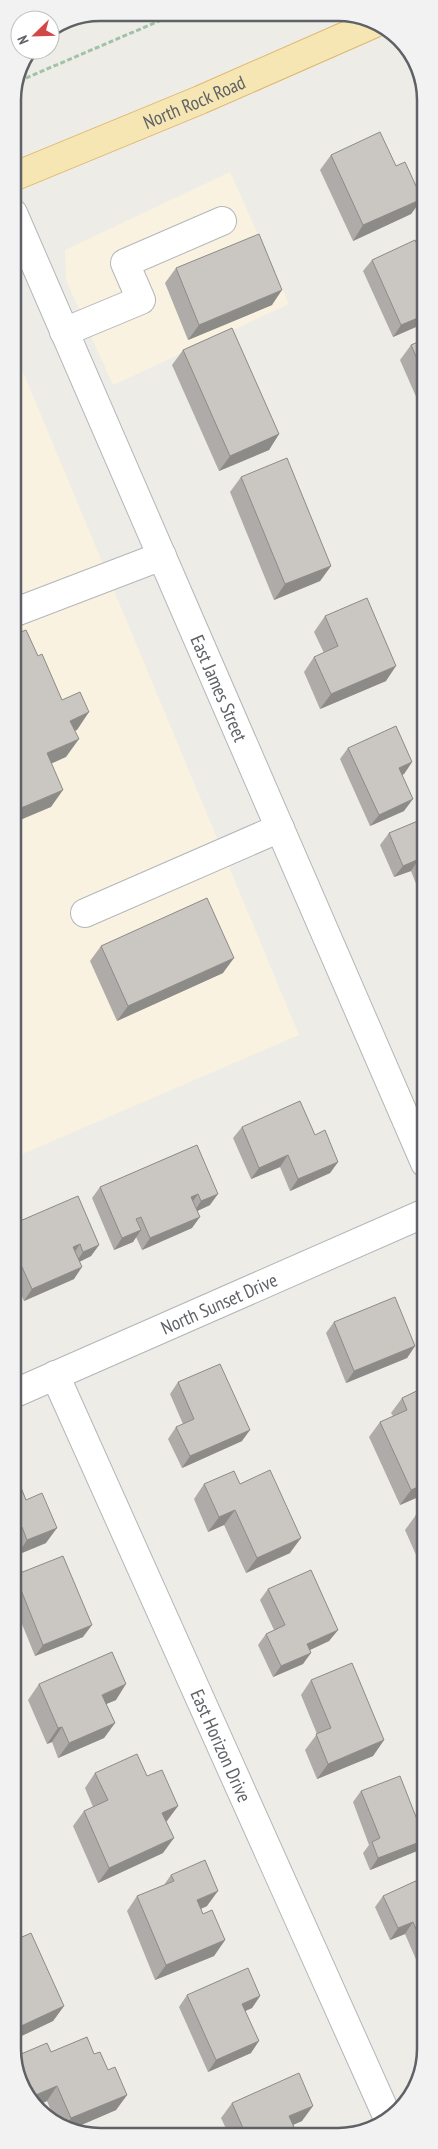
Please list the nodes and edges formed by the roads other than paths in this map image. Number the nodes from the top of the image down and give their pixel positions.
1 (367, 27) edge
2 (21, 174) edge
3 (222, 221) dead end
4 (21, 232) edge
5 (64, 332) junction
6 (162, 556) junction
7 (21, 610) edge
8 (280, 828) junction
9 (85, 913) dead end
10 (417, 1145) edge
11 (417, 1217) edge
12 (55, 1375) junction
13 (21, 1390) edge
14 (385, 2112) edge

1 - 2 main road, North Rock Road
3 - 5 street
4 - 5 street, East James Street
5 - 6 street, East James Street
6 - 7 street
6 - 8 street, East James Street
8 - 9 street
8 - 10 street, East James Street
11 - 12 street, North Sunset Drive
12 - 13 street, North Sunset Drive
12 - 14 street, East Horizon Drive

